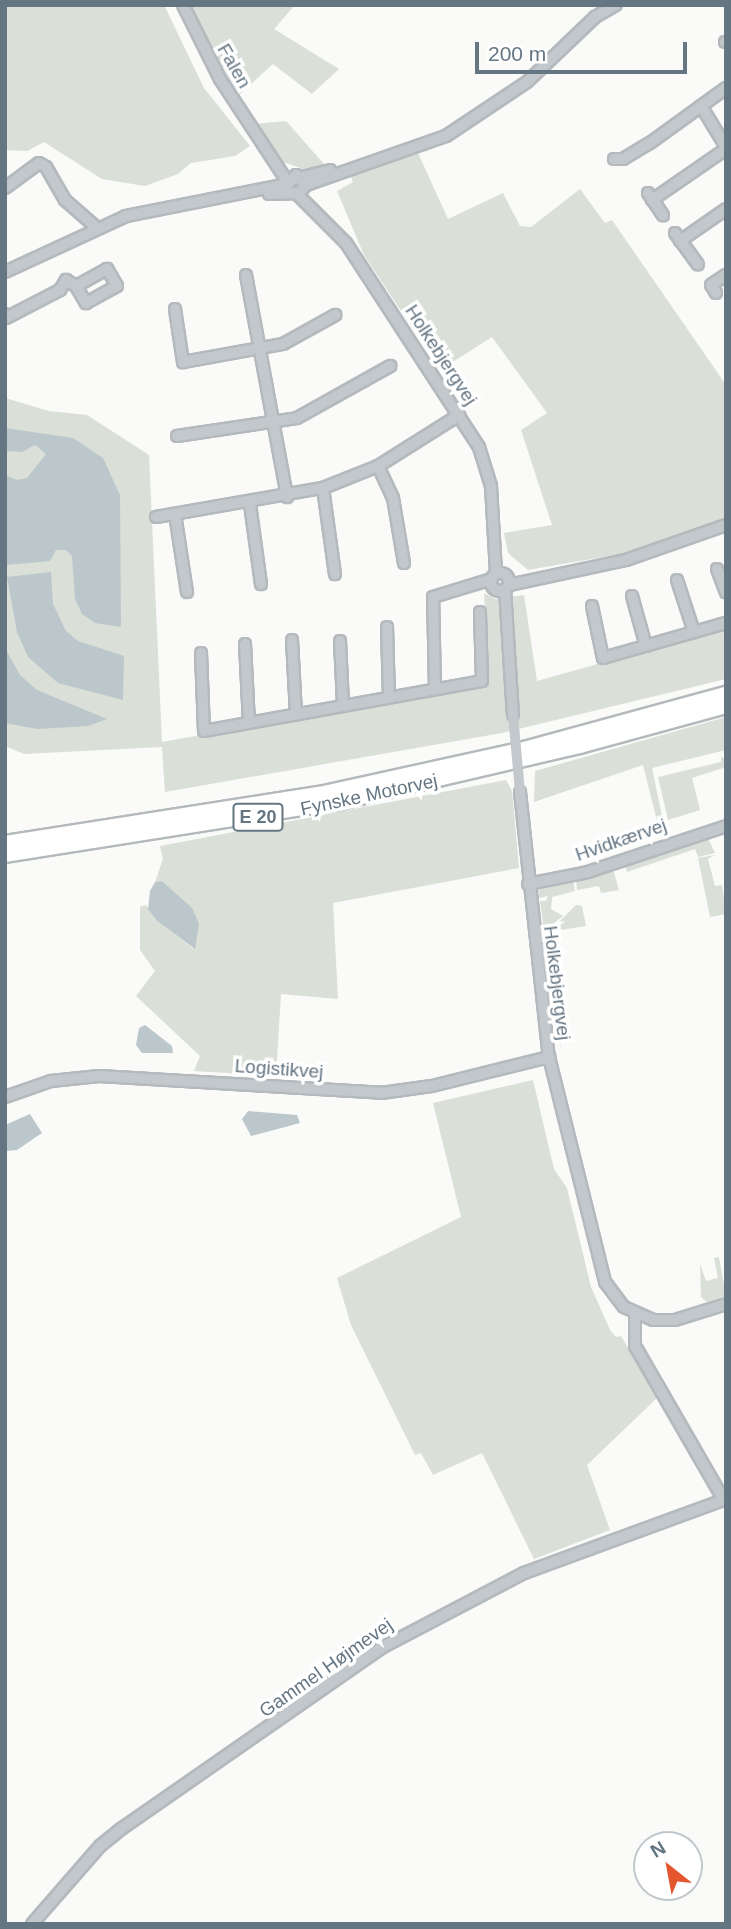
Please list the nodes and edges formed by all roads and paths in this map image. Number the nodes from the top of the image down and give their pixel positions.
1 (183, 5) edge
2 (616, 5) edge
3 (726, 88) edge
4 (701, 106) junction
5 (726, 148) edge
6 (614, 159) dead end
7 (296, 184) junction
8 (5, 188) edge
9 (726, 209) edge
10 (663, 215) dead end
11 (96, 227) junction
12 (698, 265) dead end
13 (5, 272) edge
14 (246, 275) dead end
15 (726, 275) edge
16 (76, 286) dead end
17 (716, 293) dead end
18 (174, 309) dead end
19 (5, 314) edge
20 (335, 315) dead end
21 (260, 349) junction
22 (390, 366) dead end
23 (459, 415) junction
24 (273, 423) junction
25 (177, 436) dead end
26 (378, 466) junction
27 (323, 488) junction
28 (287, 497) junction
29 (250, 504) junction
30 (175, 514) junction
31 (156, 517) dead end
32 (726, 525) edge
33 (404, 562) dead end
34 (717, 569) dead end
35 (335, 574) dead end
36 (677, 580) dead end
37 (500, 582) junction
38 (261, 584) dead end
39 (187, 592) dead end
40 (726, 592) edge
41 (632, 596) dead end
42 (592, 606) dead end
43 (480, 612) dead end
44 (726, 623) edge
45 (387, 627) dead end
46 (694, 632) junction
47 (292, 640) dead end
48 (340, 641) dead end
49 (246, 644) dead end
50 (646, 646) junction
51 (201, 653) dead end
52 (435, 689) junction
53 (726, 694) edge
54 (389, 697) junction
55 (342, 705) junction
56 (726, 706) edge
57 (296, 714) junction
58 (249, 723) junction
59 (726, 826) edge
60 (5, 843) edge
61 (5, 855) edge
62 (528, 884) junction
63 (549, 1057) junction
64 (5, 1097) edge
65 (726, 1304) edge
66 (635, 1314) junction
67 (725, 1499) edge
68 (32, 1924) edge

1 - 7 street, Falen
2 - 7 street
3 - 4 street
4 - 5 street
4 - 6 street
5 - 10 street
7 - 11 street
7 - 23 street, Holkebjergvej
8 - 11 street
9 - 12 street
11 - 13 street
14 - 21 street
15 - 17 street
16 - 19 street
18 - 21 street
20 - 21 street
21 - 24 street
22 - 24 street
23 - 26 street
23 - 37 street, Holkebjergvej
24 - 25 street
24 - 28 street
26 - 27 street
26 - 33 street
27 - 28 street
27 - 35 street
28 - 29 street
29 - 30 street
29 - 38 street
30 - 31 street
30 - 39 street
32 - 37 street
34 - 40 street
36 - 46 street
37 - 52 street
37 - 62 street, Holkebjergvej, bridge
41 - 50 street
42 - 50 street
43 - 52 street
44 - 46 street
45 - 54 street
46 - 50 street
47 - 57 street
48 - 55 street
49 - 58 street
51 - 58 street
52 - 54 street
53 - 60 highway, Fynske Motorvej / E 20
54 - 55 street
55 - 57 street
56 - 61 highway, Fynske Motorvej / E 20
57 - 58 street
59 - 62 street, Hvidkærvej
62 - 63 street, Holkebjergvej
63 - 64 street, Logistikvej
63 - 66 street, Holkebjergvej
65 - 66 street
66 - 67 street
67 - 68 street, Gammel Højmevej

